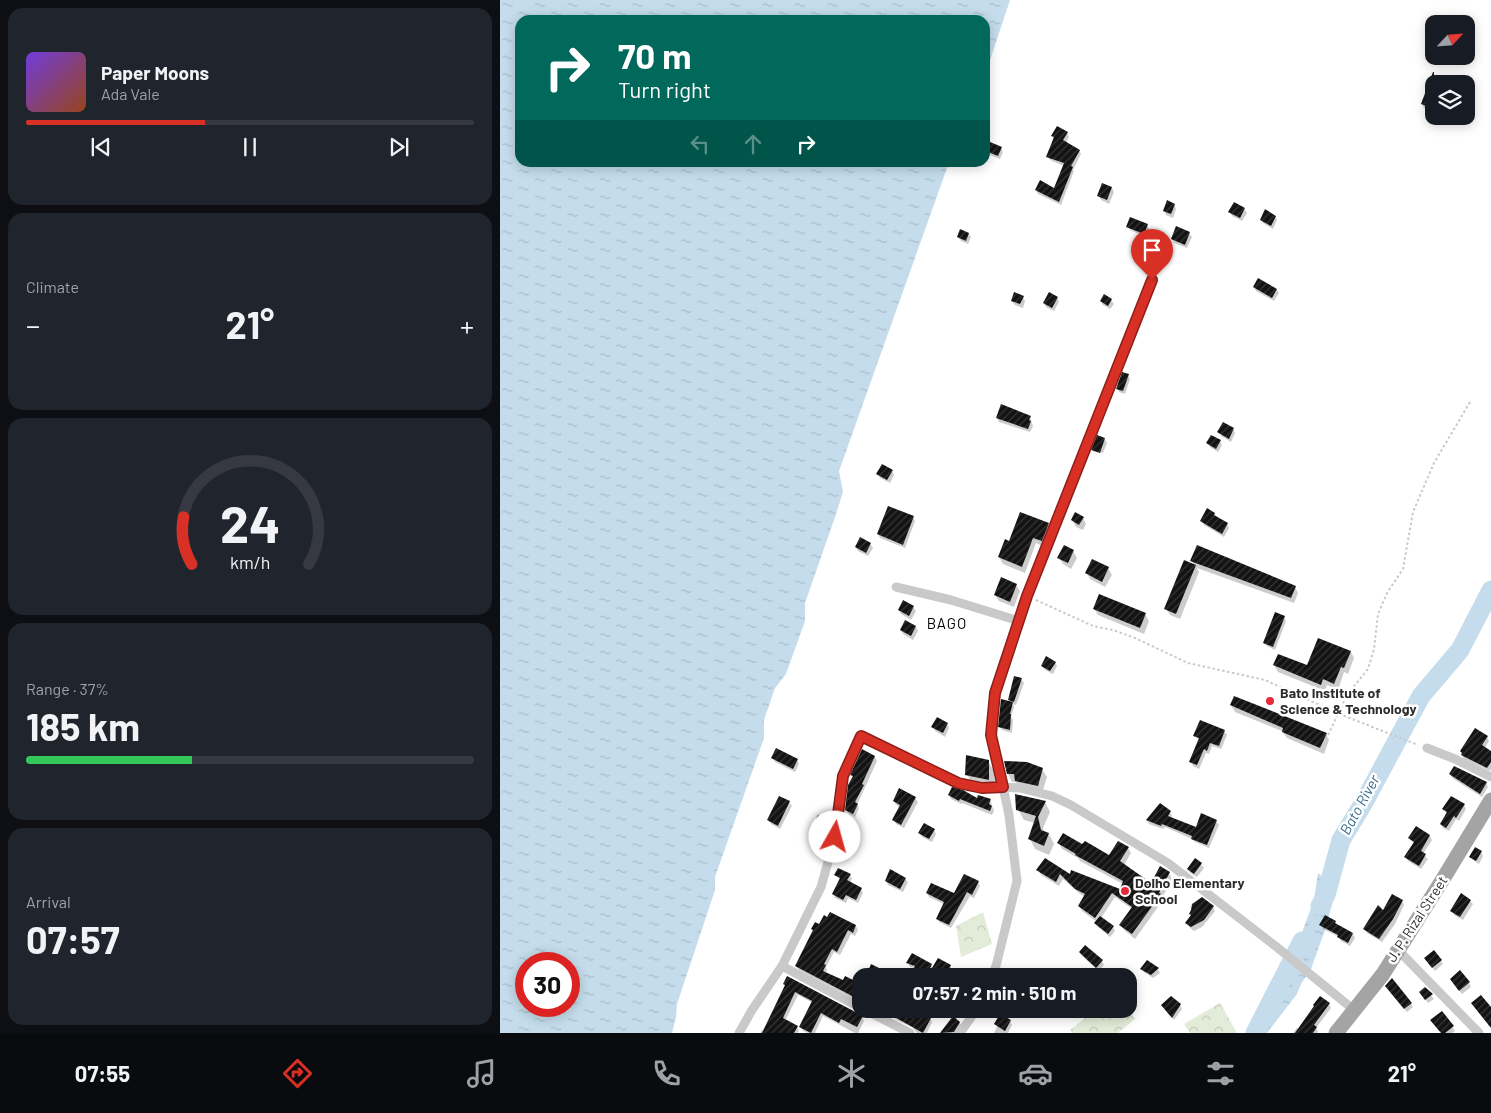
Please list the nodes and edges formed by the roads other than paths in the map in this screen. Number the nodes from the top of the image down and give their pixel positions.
1 (1152, 280) dead end
2 (896, 587) dead end
3 (1019, 621) junction
4 (1426, 748) road end
5 (1491, 777) edge
6 (1003, 787) junction
7 (1491, 800) edge
8 (1398, 950) junction
9 (782, 966) junction
10 (995, 968) edge
11 (852, 1003) edge
12 (1354, 1010) junction
13 (881, 1018) edge
14 (971, 1018) edge
15 (739, 1033) edge
16 (910, 1033) edge
17 (960, 1033) edge
18 (1336, 1033) edge
19 (1479, 1033) edge

1 - 3 street
2 - 3 street
3 - 6 street
4 - 5 street
6 - 9 street
6 - 10 street
6 - 12 street
7 - 8 main road, J. P. Rizal Street
8 - 12 main road, J. P. Rizal Street
8 - 19 street
9 - 11 street
9 - 15 street
12 - 18 main road, J. P. Rizal Street
13 - 16 street
14 - 17 street

